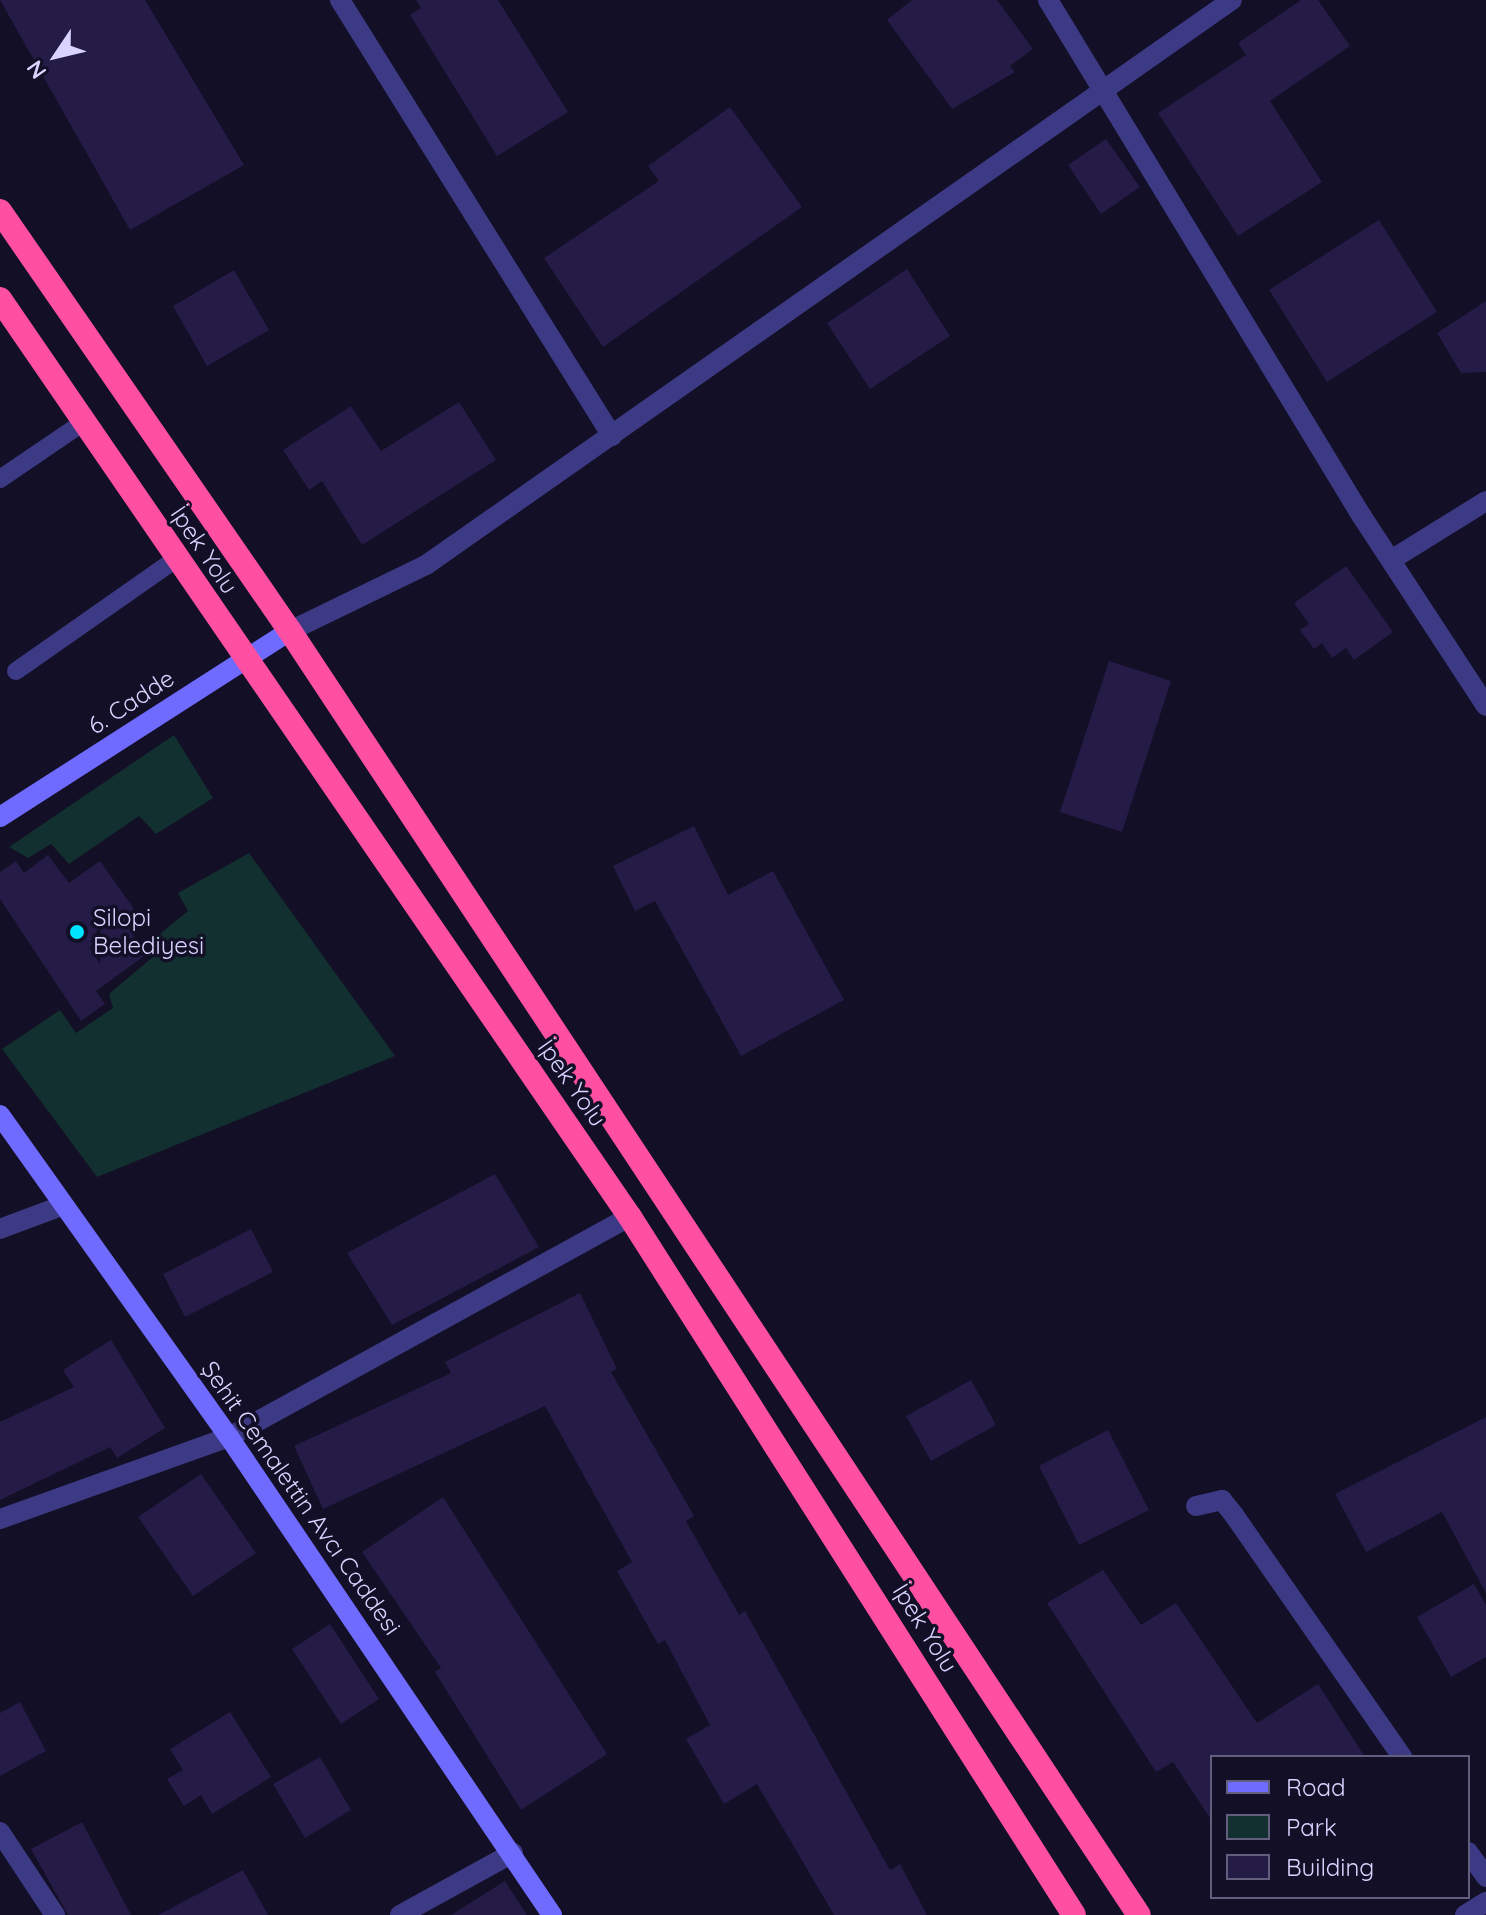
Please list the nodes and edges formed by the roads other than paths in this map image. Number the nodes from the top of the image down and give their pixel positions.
1 (340, 0) edge
2 (1048, 0) edge
3 (1232, 0) edge
4 (1104, 88) junction
5 (0, 211) edge
6 (4, 312) edge
7 (84, 422) junction
8 (612, 436) junction
9 (0, 479) edge
10 (1486, 501) edge
11 (176, 559) junction
12 (1391, 560) junction
13 (290, 631) junction
14 (245, 660) junction
15 (16, 671) dead end
16 (1486, 706) edge
17 (0, 817) edge
18 (0, 1115) edge
19 (64, 1205) junction
20 (630, 1217) junction
21 (0, 1229) edge
22 (229, 1437) junction
23 (1196, 1506) dead end
24 (0, 1519) edge
25 (1401, 1755) edge
26 (0, 1832) edge
27 (513, 1853) junction
28 (1470, 1855) edge
29 (1486, 1877) edge
30 (1486, 1902) edge
31 (55, 1915) edge
32 (400, 1915) edge
33 (552, 1915) edge
34 (1074, 1915) edge
35 (1139, 1915) edge
36 (1465, 1915) edge

1 - 8 street
2 - 4 street
3 - 4 street
4 - 8 street
4 - 12 street
5 - 13 highway
6 - 7 highway, İpek Yolu
7 - 9 lane
7 - 11 highway, İpek Yolu
8 - 13 street
10 - 12 street
11 - 14 highway, İpek Yolu
11 - 15 lane
12 - 16 street
13 - 14 street, 6. Cadde
13 - 35 highway
14 - 17 street, 6. Cadde
14 - 20 highway, İpek Yolu
18 - 19 street, Şehit Cemalettin Avcı Caddesi
19 - 21 street
19 - 22 street, Şehit Cemalettin Avcı Caddesi
20 - 22 street
20 - 34 highway, İpek Yolu
22 - 24 street
22 - 27 street, Şehit Cemalettin Avcı Caddesi
23 - 25 street
26 - 31 street
27 - 32 street
27 - 33 street, Şehit Cemalettin Avcı Caddesi
28 - 29 street
30 - 36 street

